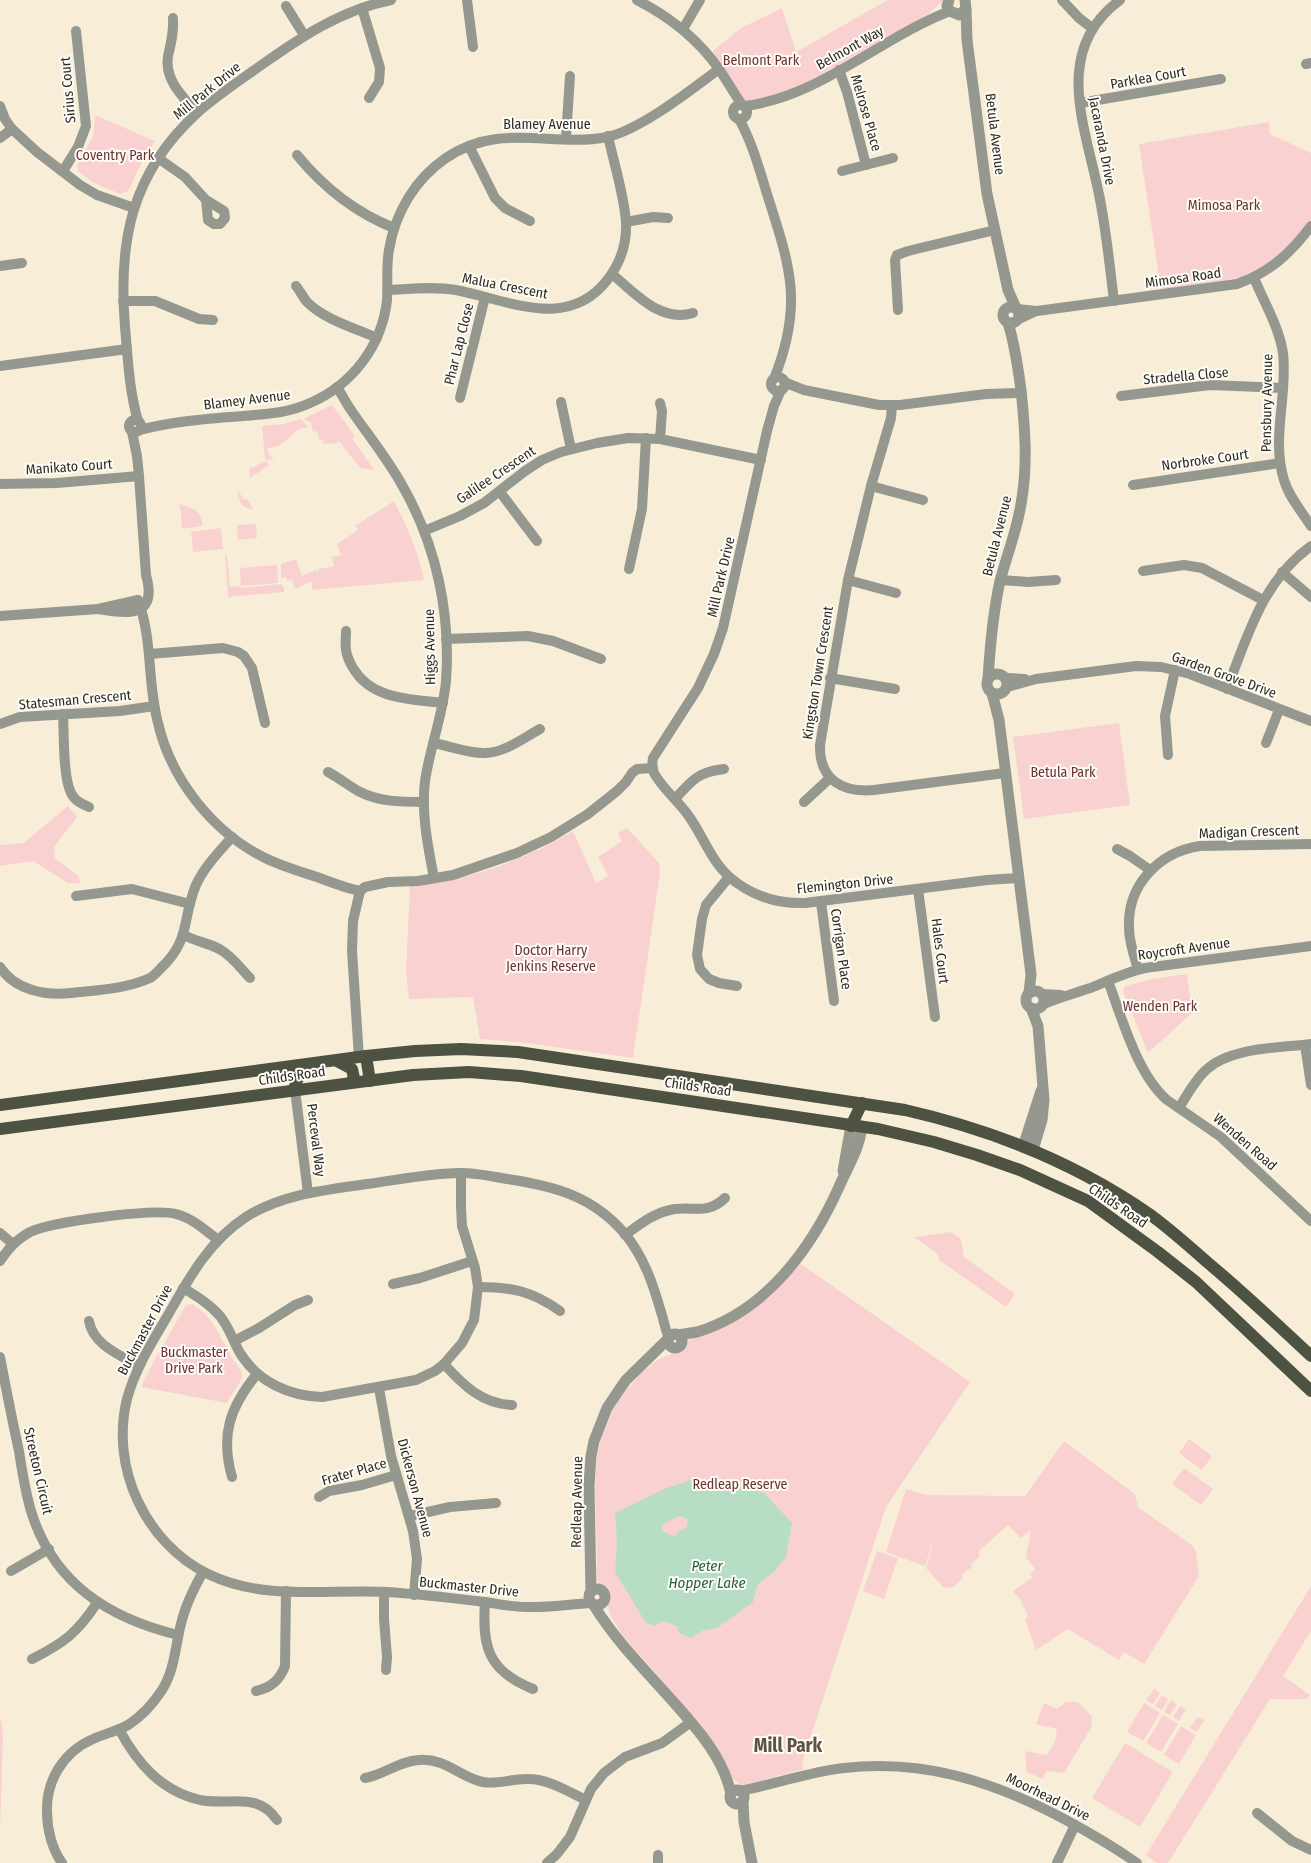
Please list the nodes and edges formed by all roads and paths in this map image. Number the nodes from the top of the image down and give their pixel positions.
1 (391, 0) edge
2 (467, 0) edge
3 (637, 0) edge
4 (700, 0) edge
5 (1062, 0) edge
6 (1120, 0) edge
7 (286, 6) dead end
8 (956, 6) edge
9 (362, 8) junction
10 (173, 18) dead end
11 (1092, 28) junction
12 (683, 29) junction
13 (76, 31) dead end
14 (304, 35) junction
15 (473, 47) dead end
16 (718, 69) junction
17 (839, 70) junction
18 (570, 76) dead end
19 (1221, 79) dead end
20 (369, 98) dead end
21 (1080, 103) junction
22 (0, 106) edge
23 (742, 111) junction
24 (197, 113) junction
25 (12, 129) junction
26 (608, 136) junction
27 (0, 138) edge
28 (566, 138) junction
29 (469, 146) junction
30 (297, 155) dead end
31 (158, 158) junction
32 (893, 158) dead end
33 (866, 165) junction
34 (62, 171) junction
35 (842, 171) dead end
36 (206, 200) dead end
37 (134, 208) junction
38 (668, 218) dead end
39 (530, 221) dead end
40 (626, 222) junction
41 (1311, 226) edge
42 (394, 228) junction
43 (995, 230) junction
44 (22, 263) dead end
45 (0, 266) edge
46 (612, 274) junction
47 (1254, 278) junction
48 (296, 286) dead end
49 (388, 290) junction
50 (485, 297) junction
51 (123, 301) junction
52 (1114, 301) junction
53 (898, 310) dead end
54 (693, 313) dead end
55 (1013, 315) junction
56 (213, 320) dead end
57 (377, 338) junction
58 (127, 350) junction
59 (0, 366) edge
60 (779, 385) junction
61 (1283, 388) junction
62 (335, 389) junction
63 (1021, 390) junction
64 (1121, 396) dead end
65 (460, 398) dead end
66 (561, 402) dead end
67 (660, 403) dead end
68 (889, 405) junction
69 (136, 426) junction
70 (646, 438) junction
71 (660, 439) junction
72 (571, 449) junction
73 (761, 460) junction
74 (1280, 463) junction
75 (139, 476) junction
76 (0, 484) edge
77 (1133, 485) dead end
78 (871, 486) junction
79 (500, 492) junction
80 (923, 500) dead end
81 (1311, 526) edge
82 (424, 531) junction
83 (537, 541) dead end
84 (1311, 546) edge
85 (629, 569) dead end
86 (1143, 570) dead end
87 (1282, 572) junction
88 (848, 580) junction
89 (1001, 580) junction
90 (1056, 580) dead end
91 (896, 593) dead end
92 (1311, 596) edge
93 (1263, 600) junction
94 (141, 604) junction
95 (0, 616) edge
96 (346, 631) dead end
97 (446, 639) junction
98 (992, 646) junction
99 (150, 654) junction
100 (601, 659) dead end
101 (1175, 670) junction
102 (830, 678) junction
103 (1002, 685) junction
104 (895, 689) dead end
105 (1227, 689) junction
106 (443, 703) junction
107 (154, 706) junction
108 (1279, 710) junction
109 (63, 714) junction
110 (1311, 721) edge
111 (0, 724) edge
112 (265, 724) dead end
113 (540, 729) dead end
114 (434, 743) junction
115 (1266, 743) dead end
116 (1168, 755) dead end
117 (724, 768) dead end
118 (649, 769) junction
119 (328, 772) dead end
120 (1004, 773) junction
121 (830, 778) junction
122 (675, 798) junction
123 (424, 802) junction
124 (804, 802) dead end
125 (89, 807) dead end
126 (232, 836) junction
127 (1311, 844) edge
128 (1117, 849) dead end
129 (1150, 870) junction
130 (1018, 875) junction
131 (433, 876) junction
132 (730, 877) junction
133 (357, 889) junction
134 (918, 889) junction
135 (76, 896) dead end
136 (821, 902) junction
137 (190, 904) junction
138 (184, 935) junction
139 (1311, 946) edge
140 (0, 967) edge
141 (1138, 969) junction
142 (250, 978) dead end
143 (3, 980) edge
144 (1108, 981) junction
145 (737, 986) dead end
146 (1038, 1000) junction
147 (834, 1001) dead end
148 (935, 1017) dead end
149 (1308, 1044) edge
150 (363, 1057) junction
151 (337, 1061) junction
152 (312, 1064) junction
153 (361, 1082) junction
154 (1311, 1084) edge
155 (295, 1090) junction
156 (862, 1103) junction
157 (0, 1105) edge
158 (1179, 1108) junction
159 (857, 1126) junction
160 (0, 1129) edge
161 (1028, 1148) junction
162 (1020, 1170) junction
163 (461, 1173) junction
164 (308, 1193) junction
165 (725, 1198) dead end
166 (1311, 1222) edge
167 (0, 1233) edge
168 (625, 1235) junction
169 (218, 1240) junction
170 (13, 1244) junction
171 (0, 1261) edge
172 (472, 1261) junction
173 (394, 1284) dead end
174 (478, 1287) junction
175 (183, 1288) junction
176 (308, 1300) dead end
177 (560, 1312) dead end
178 (89, 1321) dead end
179 (674, 1340) junction
180 (234, 1341) junction
181 (1311, 1356) edge
182 (0, 1357) edge
183 (444, 1364) junction
184 (139, 1366) junction
185 (257, 1374) junction
186 (379, 1388) junction
187 (1311, 1392) edge
188 (512, 1405) dead end
189 (396, 1475) junction
190 (232, 1477) dead end
191 (319, 1497) dead end
192 (496, 1503) dead end
193 (410, 1516) junction
194 (49, 1549) junction
195 (11, 1571) dead end
196 (203, 1572) junction
197 (286, 1591) junction
198 (384, 1592) junction
199 (414, 1595) junction
200 (595, 1597) junction
201 (97, 1602) junction
202 (485, 1602) junction
203 (178, 1635) junction
204 (32, 1659) dead end
205 (386, 1670) dead end
206 (533, 1689) dead end
207 (256, 1691) dead end
208 (691, 1722) junction
209 (119, 1729) junction
210 (365, 1778) dead end
211 (739, 1796) junction
212 (586, 1800) junction
213 (1257, 1813) dead end
214 (277, 1820) dead end
215 (1075, 1825) junction
216 (1311, 1850) edge
217 (62, 1863) edge
218 (547, 1863) edge
219 (752, 1863) edge
220 (1057, 1863) edge
221 (1137, 1863) edge

1 - 9 street, Mill Park Drive
2 - 15 street
3 - 12 street, Mill Park Drive
4 - 12 street
5 - 11 street
6 - 11 street, Jacaranda Drive
7 - 14 street
8 - 17 street, Belmont Way
8 - 43 street, Betula Avenue
9 - 14 street, Mill Park Drive
9 - 20 street
10 - 24 street
11 - 21 street, Jacaranda Drive
12 - 16 street, Mill Park Drive
13 - 34 street, Sirius Court
14 - 24 street, Mill Park Drive
16 - 23 street, Mill Park Drive
16 - 26 street, Blamey Avenue
17 - 23 street, Belmont Way
17 - 33 street, Melrose Place
18 - 28 street
19 - 21 street, Parklea Court
21 - 52 street, Jacaranda Drive
22 - 25 street
23 - 60 street, Mill Park Drive
24 - 31 street, Mill Park Drive
25 - 27 street
25 - 34 street
26 - 28 street, Blamey Avenue
26 - 40 street, Malua Crescent
28 - 29 street, Blamey Avenue
29 - 39 street
29 - 42 street, Blamey Avenue
30 - 42 street
31 - 36 street
31 - 37 street, Mill Park Drive
32 - 33 street, Melrose Place
33 - 35 street, Melrose Place
34 - 37 street
37 - 51 street, Mill Park Drive
38 - 40 street
40 - 46 street, Malua Crescent
41 - 47 street, Mimosa Road
42 - 49 street, Blamey Avenue
43 - 53 street
43 - 55 street, Betula Avenue
44 - 45 street
46 - 50 street, Malua Crescent
46 - 54 street
47 - 52 street, Mimosa Road
47 - 61 street, Pensbury Avenue
48 - 57 street
49 - 50 street, Malua Crescent
49 - 57 street, Blamey Avenue
50 - 65 street, Phar Lap Close
51 - 56 street
51 - 58 street, Mill Park Drive
52 - 55 street, Mimosa Road
55 - 63 street, Betula Avenue
57 - 62 street, Blamey Avenue
58 - 59 street
58 - 69 street, Mill Park Drive
60 - 68 street
60 - 73 street, Mill Park Drive
61 - 64 street, Stradella Close
61 - 74 street, Pensbury Avenue
62 - 69 street, Blamey Avenue
62 - 82 street, Higgs Avenue
63 - 68 street
63 - 89 street, Betula Avenue
66 - 72 street
67 - 71 street
68 - 78 street, Kingston Town Crescent
69 - 75 street, Mill Park Drive
70 - 71 street, Galilee Crescent
70 - 72 street, Galilee Crescent
70 - 85 street
71 - 73 street, Galilee Crescent
72 - 79 street, Galilee Crescent
73 - 118 street, Mill Park Drive
74 - 77 street, Norbroke Court
74 - 81 street, Pensbury Avenue
75 - 76 street, Manikato Court
75 - 94 street, Mill Park Drive
78 - 80 street
78 - 88 street, Kingston Town Crescent
79 - 82 street, Galilee Crescent
79 - 83 street
82 - 97 street, Higgs Avenue
84 - 87 street
86 - 93 street
87 - 92 street
87 - 93 street
88 - 91 street
88 - 102 street, Kingston Town Crescent
89 - 90 street
89 - 98 street, Betula Avenue
93 - 105 street
94 - 95 street
94 - 99 street
96 - 106 street
97 - 100 street
97 - 106 street, Higgs Avenue
98 - 103 street, Betula Avenue
98 - 103 street, Betula Avenue
99 - 107 street
99 - 112 street
101 - 103 street, Garden Grove Drive
101 - 105 street, Garden Grove Drive
101 - 116 street
102 - 104 street
102 - 121 street, Kingston Town Crescent
103 - 120 street, Betula Avenue
105 - 108 street, Garden Grove Drive
106 - 114 street, Higgs Avenue
107 - 109 street, Statesman Crescent
107 - 126 street
108 - 110 street, Garden Grove Drive
108 - 115 street
109 - 111 street, Statesman Crescent
109 - 125 street
113 - 114 street
114 - 123 street, Higgs Avenue
117 - 122 street
118 - 122 street, Flemington Drive
118 - 131 street
119 - 123 street
120 - 121 street
120 - 130 street, Betula Avenue
121 - 124 street
122 - 132 street, Flemington Drive
123 - 131 street, Higgs Avenue
126 - 133 street
126 - 137 street
127 - 129 street, Madigan Crescent
128 - 129 street
129 - 141 street, Madigan Crescent
130 - 134 street, Flemington Drive
130 - 146 street, Betula Avenue
131 - 133 street
132 - 136 street, Flemington Drive
132 - 145 street
133 - 150 street
134 - 136 street, Flemington Drive
134 - 148 street, Hales Court
135 - 137 street
136 - 147 street, Corrigan Place
137 - 138 street
138 - 142 street
138 - 143 street
139 - 141 street, Roycroft Avenue
140 - 143 street
141 - 144 street, Roycroft Avenue
144 - 146 street, Roycroft Avenue
144 - 158 street, Wenden Road
146 - 161 street
149 - 154 street
149 - 158 street
150 - 151 main road, Childs Road
150 - 153 main road
150 - 156 main road, Childs Road
151 - 152 main road, Childs Road
151 - 153 main road
152 - 155 main road
152 - 157 main road, Childs Road
153 - 155 main road, Childs Road
153 - 159 main road, Childs Road
155 - 160 main road, Childs Road
155 - 164 street, Perceval Way
156 - 159 main road
156 - 161 main road, Childs Road
158 - 166 street, Wenden Road
159 - 162 main road, Childs Road
159 - 179 street
161 - 162 main road
161 - 181 main road, Childs Road
162 - 187 main road, Childs Road
163 - 164 street, Buckmaster Drive
163 - 168 street, Buckmaster Drive
163 - 172 street
164 - 169 street, Buckmaster Drive
165 - 168 street
167 - 170 street
168 - 179 street, Buckmaster Drive
169 - 170 street
169 - 175 street, Buckmaster Drive
170 - 171 street
172 - 173 street
172 - 174 street
174 - 177 street
174 - 183 street
175 - 180 street
175 - 184 street, Buckmaster Drive
176 - 180 street
178 - 184 street
179 - 200 street, Redleap Avenue
180 - 185 street
182 - 194 street, Streeton Circuit
183 - 186 street
183 - 188 street
184 - 196 street, Buckmaster Drive
185 - 186 street
185 - 190 street
186 - 189 street, Dickerson Avenue
189 - 191 street, Frater Place
189 - 193 street, Dickerson Avenue
192 - 193 street
193 - 199 street, Dickerson Avenue
194 - 195 street
194 - 201 street, Streeton Circuit
196 - 197 street, Buckmaster Drive
196 - 203 street
197 - 198 street, Buckmaster Drive
197 - 207 street
198 - 199 street, Buckmaster Drive
198 - 205 street
199 - 202 street, Buckmaster Drive
200 - 202 street, Buckmaster Drive
200 - 208 street, Redleap Avenue
201 - 203 street, Streeton Circuit
201 - 204 street
202 - 206 street
203 - 209 street
208 - 211 street, Redleap Avenue
208 - 212 street
209 - 214 street
209 - 217 street
210 - 212 street
211 - 215 street, Moorhead Drive
211 - 219 street, Redleap Avenue
212 - 218 street
213 - 216 street
215 - 220 street
215 - 221 street, Moorhead Drive

